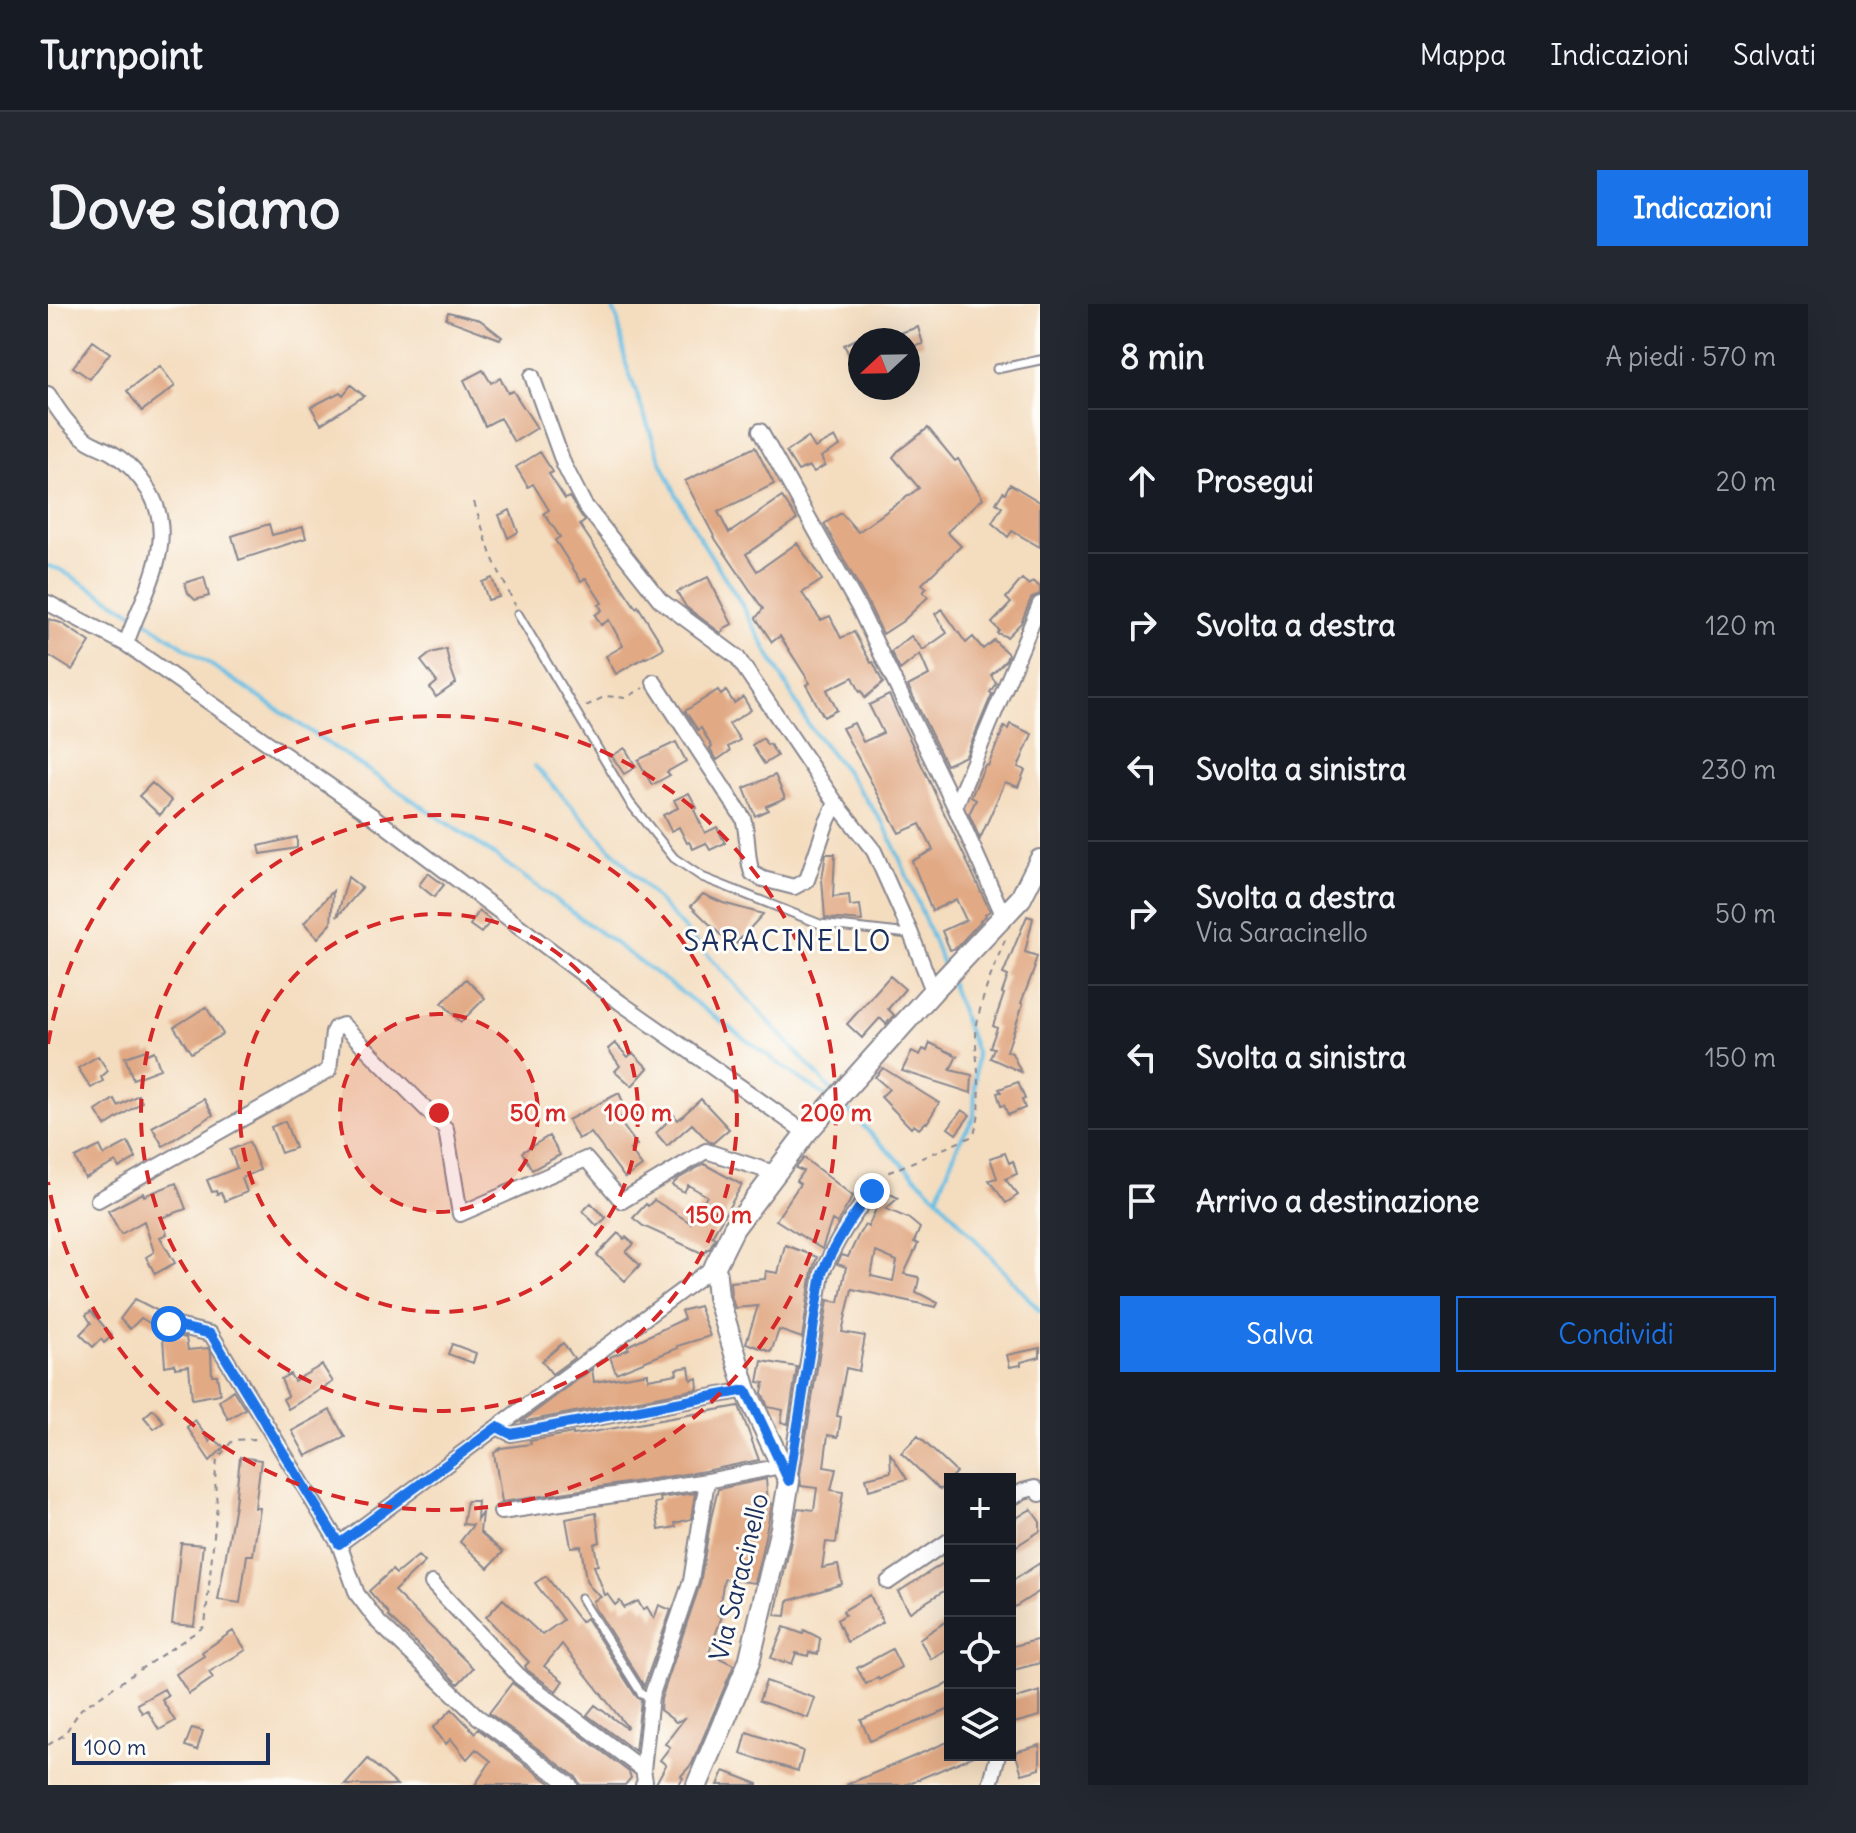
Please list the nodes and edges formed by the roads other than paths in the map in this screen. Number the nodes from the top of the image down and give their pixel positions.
1 (1040, 360) edge
2 (997, 369) dead end
3 (532, 376) dead end
4 (48, 394) edge
5 (760, 431) dead end
6 (48, 603) edge
7 (1040, 604) edge
8 (518, 614) road end
9 (126, 644) junction
10 (654, 682) road end
11 (836, 803) junction
12 (955, 807) junction
13 (1040, 860) edge
14 (1006, 925) junction
15 (911, 934) junction
16 (936, 988) junction
17 (809, 1129) junction
18 (774, 1173) junction
19 (872, 1191) road end
20 (98, 1200) dead end
21 (715, 1266) junction
22 (169, 1324) dead end
23 (746, 1390) junction
24 (497, 1427) junction
25 (785, 1473) junction
26 (707, 1481) junction
27 (1040, 1494) edge
28 (1016, 1495) edge
29 (501, 1512) dead end
30 (339, 1544) junction
31 (944, 1544) edge
32 (888, 1582) dead end
33 (432, 1583) dead end
34 (581, 1598) dead end
35 (651, 1697) junction
36 (996, 1761) edge
37 (643, 1777) edge
38 (570, 1785) edge
39 (697, 1785) edge
40 (990, 1785) edge

1 - 2 lane
3 - 11 street
4 - 9 street
5 - 12 street
6 - 9 street
7 - 12 street
8 - 15 lane
9 - 17 street
10 - 11 street
11 - 15 street
12 - 14 street
13 - 14 street
14 - 16 street
15 - 16 street
16 - 17 street
17 - 18 street
18 - 20 street
18 - 21 street
19 - 25 street
21 - 23 street, Via Saracinello
21 - 24 street
22 - 30 street
23 - 24 street
23 - 25 street, Via Saracinello
24 - 30 street
25 - 26 street
25 - 39 street, Via Saracinello
26 - 29 street
26 - 35 street
27 - 28 street
30 - 38 street
31 - 32 street
33 - 37 street
34 - 35 lane
35 - 37 street
36 - 40 street

